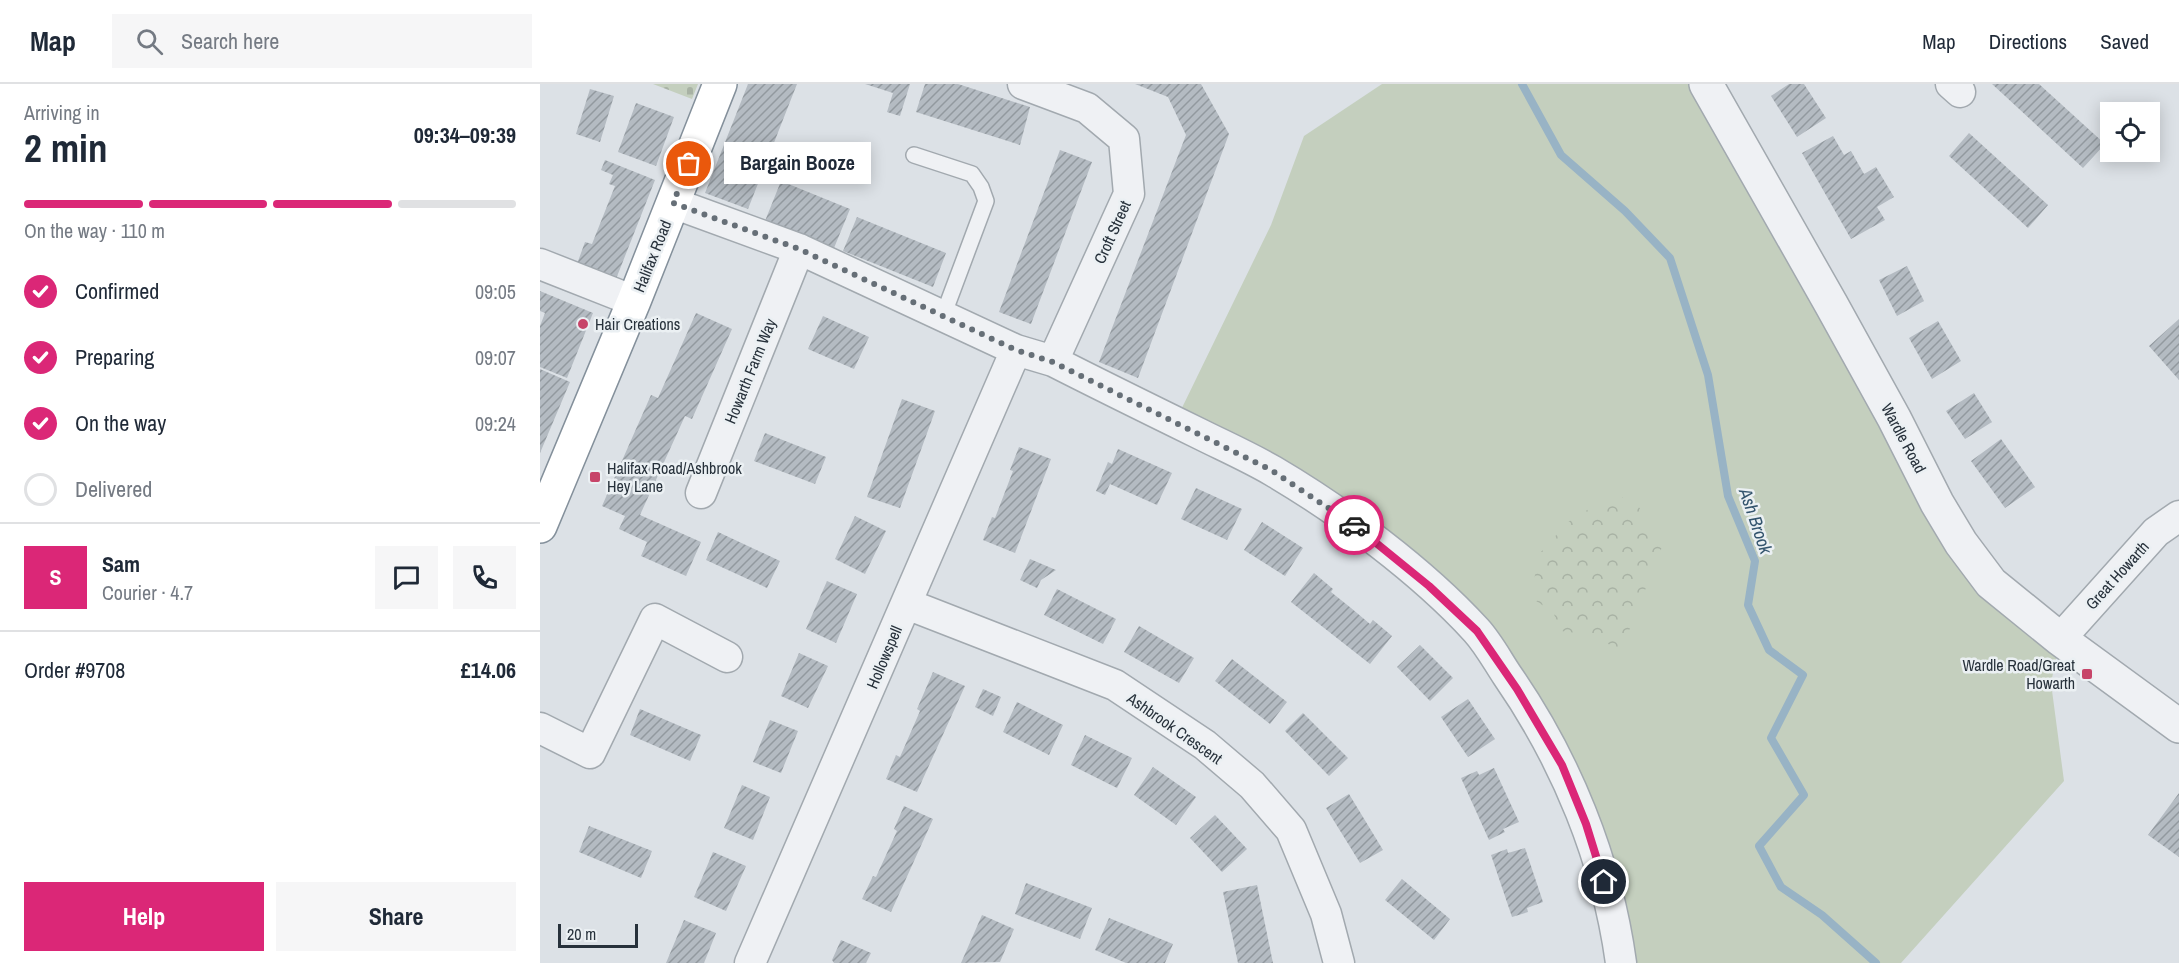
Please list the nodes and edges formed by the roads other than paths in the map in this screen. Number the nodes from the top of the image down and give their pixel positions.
1 (720, 84) edge
2 (1023, 84) edge
3 (1706, 84) edge
4 (914, 155) dead end
5 (673, 203) junction
6 (799, 249) junction
7 (540, 264) edge
8 (634, 301) junction
9 (943, 316) junction
10 (1016, 350) junction
11 (1053, 362) junction
12 (701, 493) dead end
13 (544, 508) edge
14 (2179, 516) edge
15 (907, 604) junction
16 (2060, 639) junction
17 (728, 657) dead end
18 (2179, 726) edge
19 (540, 728) edge
20 (750, 963) edge
21 (1339, 963) edge
22 (1621, 963) edge

1 - 5 highway, Halifax Road
2 - 11 street, Croft Street
3 - 16 street, Wardle Road
4 - 9 lane
5 - 6 street
5 - 8 highway, Halifax Road
6 - 9 street
6 - 12 street, Howarth Farm Way
7 - 8 street
8 - 13 highway, Halifax Road
9 - 10 street
10 - 11 street
10 - 15 street, Hollowspell
11 - 22 street
14 - 16 street, Great Howarth
15 - 20 street, Hollowspell
15 - 21 street, Ashbrook Crescent
16 - 18 street, Wardle Road
17 - 19 street

